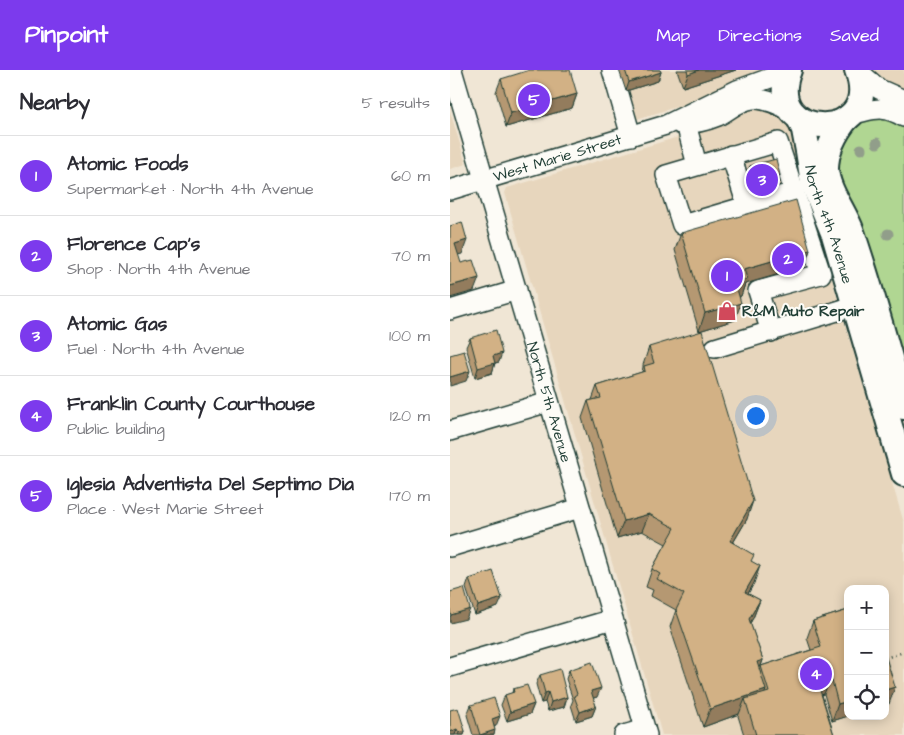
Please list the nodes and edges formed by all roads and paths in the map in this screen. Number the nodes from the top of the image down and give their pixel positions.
1 (452, 70) edge
2 (612, 70) edge
3 (788, 70) edge
4 (857, 70) edge
5 (904, 100) edge
6 (796, 115) junction
7 (849, 116) junction
8 (904, 117) edge
9 (686, 124) junction
10 (666, 125) junction
11 (631, 136) junction
12 (731, 155) junction
13 (697, 165) junction
14 (484, 179) junction
15 (450, 190) edge
16 (794, 192) junction
17 (747, 206) junction
18 (517, 290) junction
19 (864, 303) junction
20 (450, 310) edge
21 (771, 332) junction
22 (715, 348) dead end
23 (549, 402) junction
24 (904, 407) edge
25 (450, 431) edge
26 (904, 474) edge
27 (580, 508) junction
28 (450, 547) edge
29 (613, 619) junction
30 (904, 652) edge
31 (889, 657) edge
32 (450, 668) edge
33 (646, 732) edge
34 (624, 735) edge

1 - 14 street, North 5th Avenue
2 - 11 street
3 - 6 main road, North 4th Avenue
3 - 10 street, West Marie Street
4 - 5 street
4 - 7 main road, North 4th Avenue
6 - 7 main road
6 - 9 street, West Marie Street
6 - 19 main road, North 4th Avenue
7 - 8 street
7 - 19 main road, North 4th Avenue
9 - 10 street, West Marie Street
9 - 13 street
10 - 11 street, West Marie Street
11 - 14 street, West Marie Street
12 - 13 street
12 - 16 street
12 - 17 street
13 - 17 street
14 - 15 street, West Marie Street
14 - 18 street, North 5th Avenue
16 - 17 street
16 - 21 street
18 - 20 street
18 - 23 street, North 5th Avenue
19 - 21 street
19 - 24 main road, North 4th Avenue
19 - 26 main road, North 4th Avenue
21 - 22 street
23 - 25 street
23 - 27 street, North 5th Avenue
27 - 28 street
27 - 29 street, North 5th Avenue
29 - 32 street
29 - 33 street, North 5th Avenue
30 - 31 path
33 - 34 street

